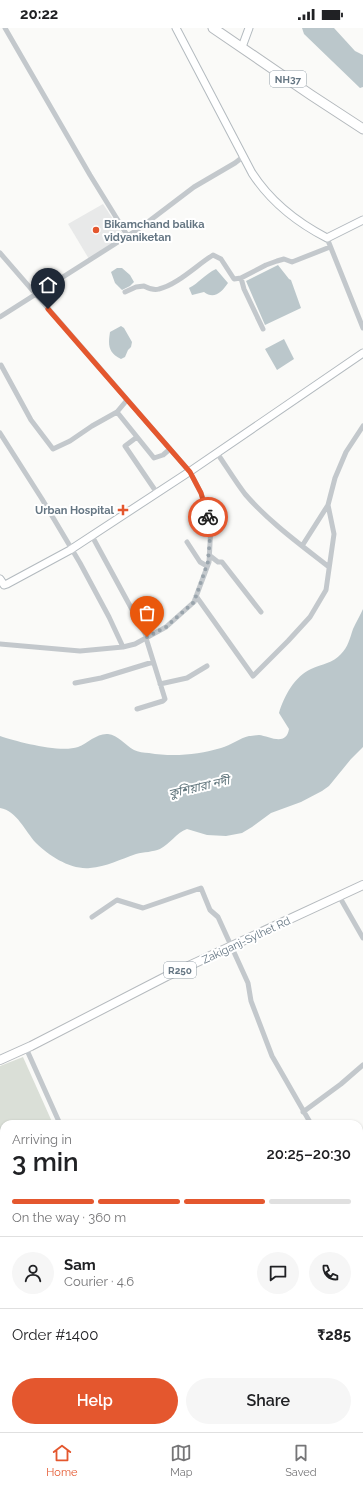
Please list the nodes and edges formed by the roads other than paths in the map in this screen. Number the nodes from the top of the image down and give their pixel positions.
1 (5, 28) edge
2 (176, 28) edge
3 (213, 28) edge
4 (249, 28) edge
5 (242, 47) junction
6 (363, 129) edge
7 (244, 156) junction
8 (363, 220) edge
9 (127, 236) junction
10 (326, 238) junction
11 (330, 247) junction
12 (0, 253) edge
13 (241, 278) junction
14 (125, 292) dead end
15 (35, 294) junction
16 (0, 317) edge
17 (363, 328) edge
18 (263, 329) dead end
19 (363, 353) edge
20 (1, 365) edge
21 (128, 400) junction
22 (117, 412) junction
23 (363, 426) edge
24 (0, 433) edge
25 (137, 437) junction
26 (170, 449) junction
27 (217, 453) junction
28 (190, 472) junction
29 (157, 493) junction
30 (328, 505) junction
31 (92, 536) junction
32 (186, 542) dead end
33 (302, 546) junction
34 (70, 550) junction
35 (209, 555) junction
36 (207, 566) junction
37 (329, 568) junction
38 (1, 583) edge
39 (196, 596) junction
40 (261, 612) dead end
41 (147, 638) junction
42 (0, 644) edge
43 (123, 647) junction
44 (153, 662) junction
45 (207, 666) dead end
46 (75, 683) dead end
47 (160, 684) junction
48 (137, 709) dead end
49 (363, 885) edge
50 (339, 896) junction
51 (92, 917) dead end
52 (363, 938) edge
53 (232, 946) junction
54 (26, 1048) junction
55 (0, 1060) edge
56 (363, 1065) edge
57 (303, 1112) junction
58 (58, 1120) edge
59 (308, 1120) edge

1 - 9 street
2 - 7 street
3 - 5 highway, NH37
4 - 5 street
5 - 6 highway, NH37
7 - 9 street
7 - 10 street
8 - 10 street
9 - 15 street
10 - 11 street
11 - 13 street
11 - 17 street
12 - 15 street
13 - 14 street
13 - 18 street
15 - 16 street
15 - 21 street
19 - 27 street
20 - 22 street
21 - 22 street
21 - 26 street
22 - 25 street
23 - 30 street
24 - 34 street
25 - 26 street
25 - 29 street
26 - 28 street
27 - 28 street
27 - 33 street
28 - 29 street
28 - 35 street
29 - 31 street
30 - 33 street
30 - 37 street
31 - 34 street
31 - 41 street
32 - 36 street
33 - 37 street
34 - 38 street
34 - 43 street
35 - 36 street
35 - 40 street
36 - 39 street
37 - 39 street
39 - 41 street
41 - 43 street
41 - 44 street
42 - 43 street
44 - 46 street
44 - 47 street
45 - 47 street
47 - 48 street
49 - 50 main road, Zakiganj-Sylhet Rd / R250
50 - 52 street
50 - 53 main road, Zakiganj-Sylhet Rd / R250
51 - 53 street
53 - 54 main road, Zakiganj-Sylhet Rd / R250
53 - 57 street
54 - 55 main road, Zakiganj-Sylhet Rd / R250
54 - 58 street
56 - 57 street
57 - 59 street

